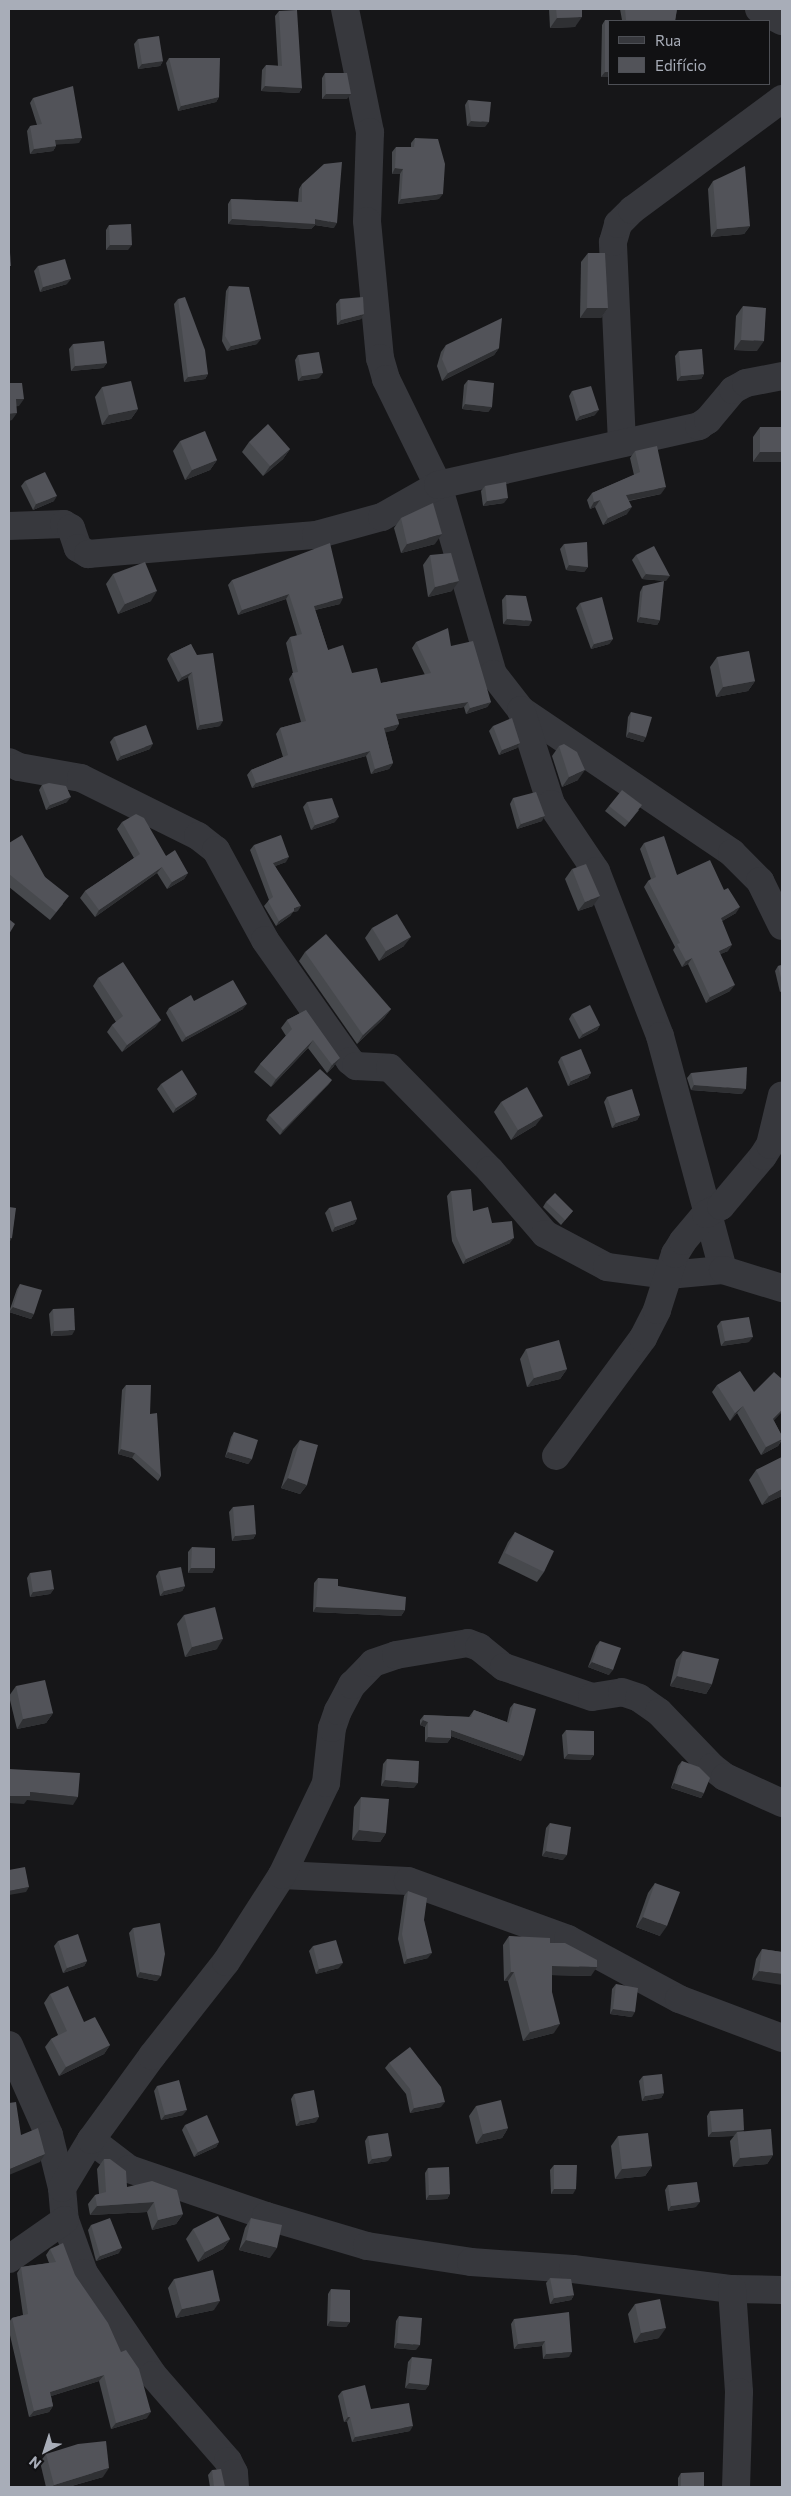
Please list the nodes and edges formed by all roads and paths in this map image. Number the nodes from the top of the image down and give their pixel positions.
1 (345, 9) edge
2 (759, 9) edge
3 (782, 21) edge
4 (782, 99) edge
5 (782, 376) edge
6 (622, 443) junction
7 (438, 485) junction
8 (9, 526) edge
9 (522, 710) junction
10 (9, 762) edge
11 (782, 926) edge
12 (782, 1095) edge
13 (706, 1214) junction
14 (722, 1270) junction
15 (668, 1275) junction
16 (782, 1288) edge
17 (556, 1456) dead end
18 (782, 1803) edge
19 (282, 1875) junction
20 (782, 2038) edge
21 (9, 2045) edge
22 (91, 2140) junction
23 (62, 2188) junction
24 (65, 2220) junction
25 (9, 2259) edge
26 (732, 2289) junction
27 (782, 2290) edge
28 (235, 2487) edge
29 (736, 2487) edge

1 - 7 street
2 - 3 street
4 - 6 street
5 - 6 street
6 - 7 street
7 - 8 street
7 - 9 street
9 - 11 street
9 - 13 street
10 - 15 street
12 - 13 street
13 - 14 street
13 - 15 street
14 - 15 street
14 - 16 street
15 - 17 street
18 - 19 street
19 - 20 street
19 - 22 street
21 - 23 street
22 - 23 street
22 - 26 street
23 - 24 street
24 - 25 street
24 - 28 street
26 - 27 street
26 - 29 street

